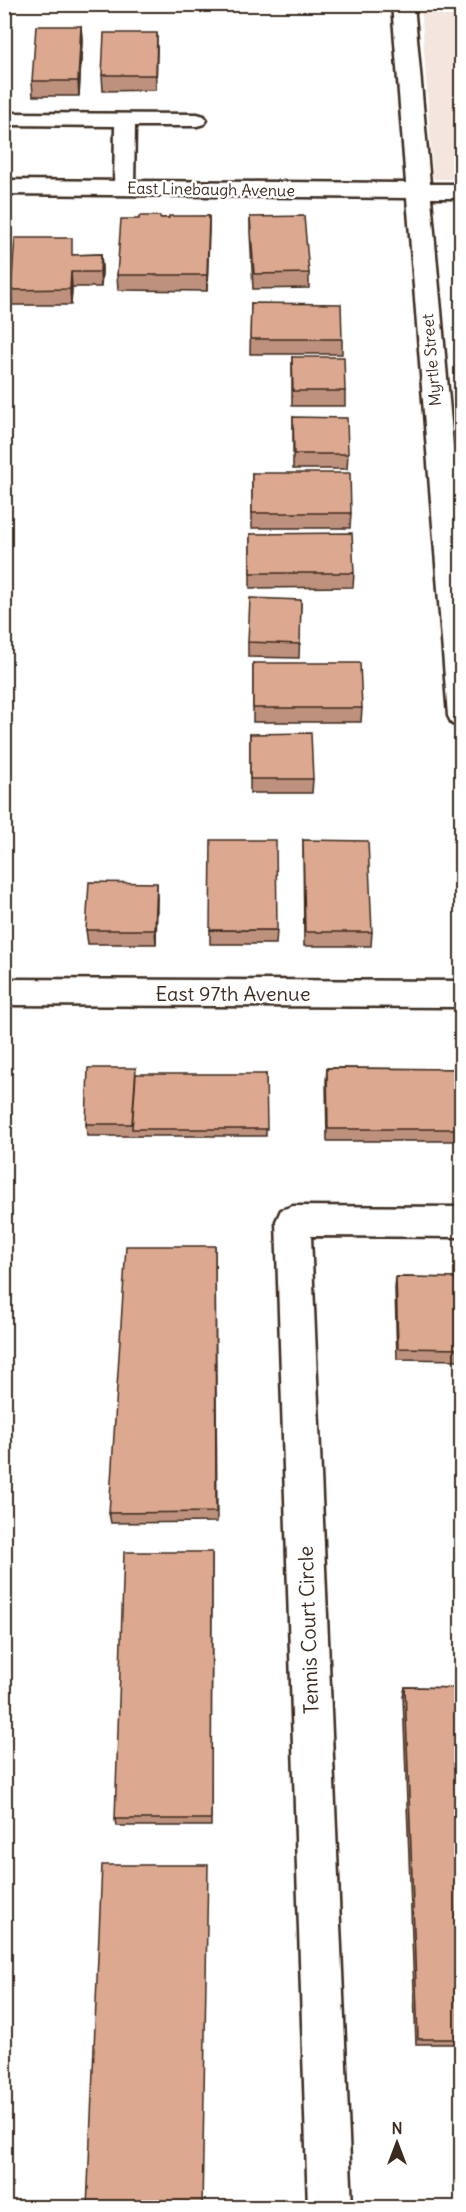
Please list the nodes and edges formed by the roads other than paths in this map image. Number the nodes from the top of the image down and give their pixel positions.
1 (403, 4) edge
2 (5, 119) edge
3 (124, 120) junction
4 (197, 120) dead end
5 (4, 187) edge
6 (124, 188) junction
7 (417, 191) junction
8 (462, 191) edge
9 (462, 716) edge
10 (4, 992) edge
11 (462, 994) edge
12 (462, 1222) edge
13 (330, 2208) edge

1 - 7 street, Myrtle Street
2 - 3 lane
3 - 4 lane
3 - 6 lane
5 - 6 street, East Linebaugh Avenue
6 - 7 street, East Linebaugh Avenue
7 - 8 street, East Linebaugh Avenue
7 - 9 street, Myrtle Street
10 - 11 street, East 97th Avenue
12 - 13 street, Tennis Court Circle

